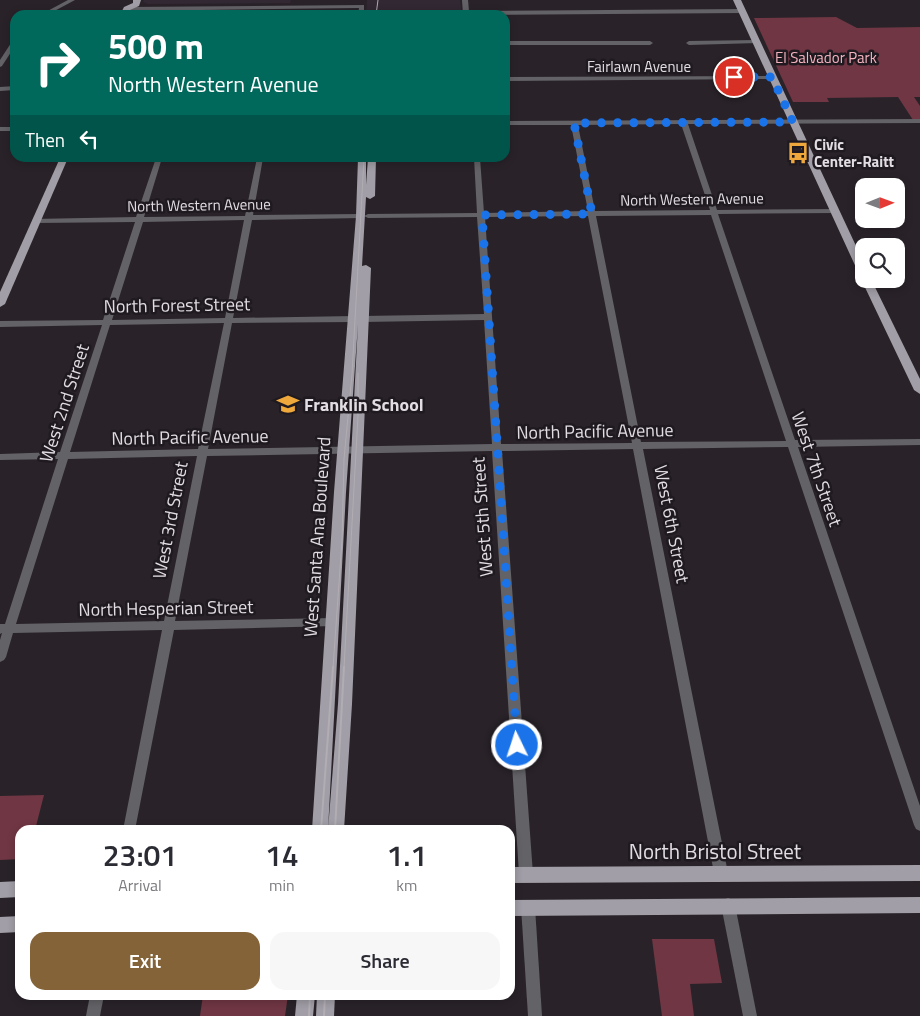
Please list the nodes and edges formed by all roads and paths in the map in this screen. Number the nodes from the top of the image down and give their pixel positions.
1 (72, 0) edge
2 (137, 0) edge
3 (737, 0) edge
4 (206, 7) junction
5 (289, 7) junction
6 (53, 10) edge
7 (128, 10) edge
8 (158, 10) edge
9 (205, 10) edge
10 (288, 10) edge
11 (362, 10) edge
12 (742, 11) junction
13 (510, 14) edge
14 (650, 42) dead end
15 (689, 42) dead end
16 (756, 42) junction
17 (510, 43) edge
18 (3, 53) edge
19 (0, 65) edge
20 (772, 77) junction
21 (510, 79) edge
22 (793, 122) junction
23 (920, 122) edge
24 (510, 123) edge
25 (574, 123) junction
26 (684, 123) junction
27 (62, 162) edge
28 (158, 162) edge
29 (259, 162) edge
30 (362, 162) edge
31 (372, 162) edge
32 (477, 162) edge
33 (835, 211) junction
34 (714, 212) junction
35 (592, 214) junction
36 (482, 215) junction
37 (365, 216) junction
38 (248, 218) junction
39 (139, 220) junction
40 (36, 221) junction
41 (855, 254) edge
42 (870, 288) edge
43 (0, 304) edge
44 (488, 317) junction
45 (359, 319) junction
46 (228, 321) junction
47 (106, 322) junction
48 (0, 324) edge
49 (920, 390) edge
50 (920, 442) edge
51 (792, 444) junction
52 (637, 446) junction
53 (497, 449) junction
54 (344, 450) junction
55 (358, 450) junction
56 (202, 454) junction
57 (64, 456) junction
58 (0, 457) edge
59 (333, 622) junction
60 (169, 626) junction
61 (4, 629) edge
62 (0, 657) edge
63 (920, 824) edge
64 (131, 825) edge
65 (320, 825) edge
66 (336, 825) edge
67 (721, 873) junction
68 (920, 873) edge
69 (518, 874) edge
70 (15, 889) edge
71 (0, 890) edge
72 (728, 905) junction
73 (920, 906) edge
74 (528, 907) junction
75 (515, 908) edge
76 (15, 924) edge
77 (0, 925) edge
78 (96, 1000) edge
79 (306, 1000) edge
80 (326, 1000) edge
81 (93, 1016) edge
82 (304, 1016) edge
83 (325, 1016) edge
84 (535, 1016) edge
85 (750, 1016) edge

1 - 6 street
2 - 7 main road
3 - 12 main road
4 - 5 street
4 - 8 street
4 - 9 street
5 - 10 street
5 - 11 street
12 - 13 street
12 - 16 main road
14 - 17 street
15 - 16 street
16 - 20 main road
18 - 19 street
20 - 21 street, Fairlawn Avenue
20 - 22 main road
22 - 23 street
22 - 26 street
22 - 33 main road
24 - 25 street
25 - 26 street
25 - 35 street, West 6th Street
26 - 34 street, West 7th Street
27 - 40 main road
28 - 39 street, West 2nd Street
29 - 38 street, West 3rd Street
30 - 37 main road, West Santa Ana Boulevard
31 - 37 main road, West Santa Ana Boulevard
32 - 36 street, West 5th Street
33 - 34 street, North Western Avenue
33 - 41 main road
34 - 35 street, North Western Avenue
34 - 51 street, West 7th Street
35 - 36 street, North Western Avenue
35 - 52 street, West 6th Street
36 - 37 street, North Western Avenue
36 - 44 street, West 5th Street
37 - 38 street, North Western Avenue
37 - 45 main road, West Santa Ana Boulevard
38 - 39 street, North Western Avenue
38 - 46 street, West 3rd Street
39 - 40 street, North Western Avenue
39 - 47 street, West 2nd Street
40 - 43 main road
42 - 49 main road
44 - 45 street, North Forest Street
44 - 53 street, West 5th Street
45 - 46 street, North Forest Street
45 - 54 main road, West Santa Ana Boulevard
45 - 55 main road, West Santa Ana Boulevard
46 - 47 street, North Forest Street
46 - 56 street, West 3rd Street
47 - 48 street, North Forest Street
47 - 57 street, West 2nd Street
50 - 51 street, North Pacific Avenue
51 - 52 street, North Pacific Avenue
51 - 63 street, West 7th Street
52 - 53 street, North Pacific Avenue
52 - 67 street, West 6th Street
53 - 55 street, North Pacific Avenue
53 - 69 street, West 5th Street
54 - 55 street, North Pacific Avenue
54 - 56 street, North Pacific Avenue
54 - 59 main road, West Santa Ana Boulevard
55 - 66 main road, West Santa Ana Boulevard
56 - 57 street, North Pacific Avenue
56 - 60 street, West 3rd Street
57 - 58 street, North Pacific Avenue
57 - 61 street, West 2nd Street
59 - 60 street, North Hesperian Street
59 - 65 main road, West Santa Ana Boulevard
60 - 61 street, North Hesperian Street
60 - 64 street, West 3rd Street
61 - 62 street, West 2nd Street
67 - 68 main road, North Bristol Street
67 - 69 main road, North Bristol Street
70 - 71 main road
72 - 73 main road
72 - 74 main road
72 - 85 street
74 - 75 main road
74 - 84 street
76 - 77 main road
78 - 81 street
79 - 82 main road
80 - 83 main road

